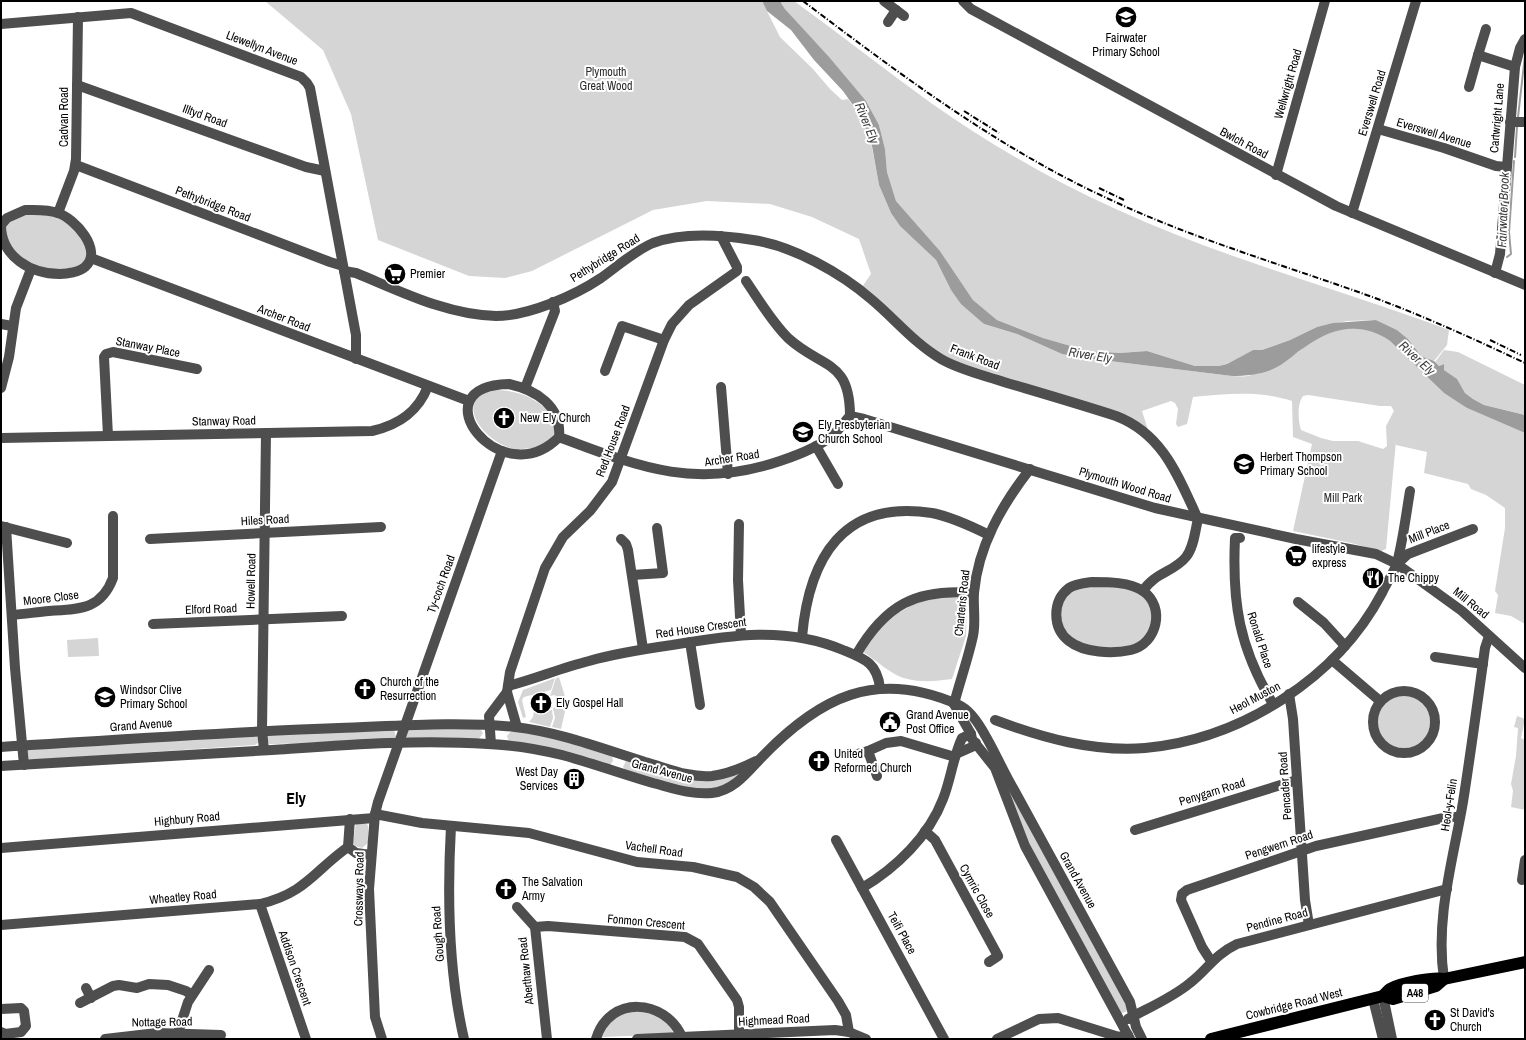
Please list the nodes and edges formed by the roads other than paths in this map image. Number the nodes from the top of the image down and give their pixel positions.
1 (884, 1) edge
2 (963, 1) edge
3 (1325, 1) edge
4 (1416, 1) edge
5 (78, 17) junction
6 (888, 22) dead end
7 (1, 24) edge
8 (1486, 29) dead end
9 (1525, 39) edge
10 (1478, 55) junction
11 (1515, 66) junction
12 (77, 85) junction
13 (1469, 86) dead end
14 (1510, 122) junction
15 (1525, 122) edge
16 (1378, 129) junction
17 (76, 165) junction
18 (1506, 167) junction
19 (325, 171) junction
20 (1276, 175) junction
21 (58, 213) junction
22 (1352, 213) junction
23 (1, 225) edge
24 (721, 236) junction
25 (91, 258) junction
26 (343, 268) junction
27 (31, 269) junction
28 (1495, 272) junction
29 (746, 281) dead end
30 (1525, 285) edge
31 (553, 302) junction
32 (1, 324) edge
33 (12, 326) junction
34 (664, 340) junction
35 (356, 359) junction
36 (197, 369) dead end
37 (605, 371) dead end
38 (428, 386) junction
39 (1, 388) edge
40 (525, 388) junction
41 (722, 388) dead end
42 (469, 401) junction
43 (850, 416) junction
44 (266, 433) junction
45 (108, 436) junction
46 (1, 438) edge
47 (559, 438) junction
48 (816, 446) junction
49 (502, 451) junction
50 (620, 460) junction
51 (1030, 469) junction
52 (728, 474) junction
53 (838, 484) dead end
54 (1410, 491) dead end
55 (113, 516) dead end
56 (1198, 518) junction
57 (738, 524) dead end
58 (4, 526) edge
59 (381, 527) dead end
60 (657, 528) dead end
61 (1473, 528) dead end
62 (265, 533) junction
63 (989, 535) junction
64 (1240, 538) dead end
65 (150, 539) dead end
66 (621, 539) dead end
67 (67, 543) dead end
68 (1396, 564) junction
69 (632, 575) junction
70 (1143, 591) junction
71 (974, 592) junction
72 (1298, 602) dead end
73 (12, 615) junction
74 (342, 616) dead end
75 (264, 620) junction
76 (153, 624) dead end
77 (741, 635) junction
78 (1489, 636) junction
79 (802, 637) junction
80 (690, 642) junction
81 (1345, 646) junction
82 (642, 650) junction
83 (856, 655) junction
84 (1435, 657) dead end
85 (1332, 660) junction
86 (1483, 664) junction
87 (1525, 668) edge
88 (880, 688) junction
89 (507, 689) junction
90 (1289, 694) junction
91 (1380, 701) junction
92 (954, 704) junction
93 (1273, 704) junction
94 (700, 705) dead end
95 (995, 720) dead end
96 (489, 725) junction
97 (404, 726) junction
98 (517, 728) junction
99 (262, 730) junction
100 (983, 733) junction
101 (973, 738) junction
102 (398, 743) junction
103 (491, 744) junction
104 (21, 746) junction
105 (1, 747) edge
106 (264, 750) junction
107 (868, 751) junction
108 (621, 754) junction
109 (854, 754) dead end
110 (956, 755) junction
111 (761, 758) junction
112 (24, 765) junction
113 (1, 766) edge
114 (616, 772) junction
115 (877, 776) dead end
116 (1297, 780) junction
117 (375, 816) junction
118 (1460, 817) junction
119 (350, 819) junction
120 (451, 826) junction
121 (1135, 830) dead end
122 (925, 831) junction
123 (836, 840) dead end
124 (348, 847) junction
125 (1, 848) edge
126 (1302, 850) junction
127 (371, 855) junction
128 (1525, 860) edge
129 (1522, 880) dead end
130 (862, 888) junction
131 (1446, 889) junction
132 (260, 904) junction
133 (517, 907) dead end
134 (1, 925) edge
135 (1309, 925) junction
136 (535, 927) junction
137 (1211, 961) junction
138 (989, 962) dead end
139 (1525, 962) edge
140 (209, 970) dead end
141 (1444, 979) junction
142 (86, 988) dead end
143 (192, 994) junction
144 (91, 998) junction
145 (1378, 998) junction
146 (80, 1003) dead end
147 (1, 1009) edge
148 (1134, 1016) junction
149 (1121, 1022) junction
150 (1, 1032) edge
151 (849, 1032) junction
152 (221, 1035) dead end
153 (739, 1035) junction
154 (176, 1036) edge
155 (682, 1037) junction
156 (1129, 1037) edge
157 (105, 1039) edge
158 (306, 1039) edge
159 (382, 1039) edge
160 (464, 1039) edge
161 (547, 1039) edge
162 (596, 1039) edge
163 (637, 1039) edge
164 (866, 1039) edge
165 (944, 1039) edge
166 (997, 1039) edge
167 (1142, 1039) edge
168 (1211, 1039) edge
169 (1383, 1039) edge
170 (1392, 1039) edge

1 - 6 street
2 - 20 street, Bwlch Road
3 - 20 street, Wellwright Road
4 - 16 street, Everswell Road
5 - 7 street, Llewellyn Avenue
5 - 12 street, Cadvan Road
5 - 19 street, Llewellyn Avenue
8 - 10 street
9 - 11 street, Cartwright Lane
10 - 11 street
10 - 13 street
11 - 14 street, Cartwright Lane
12 - 17 street, Cadvan Road
12 - 19 street, Illtyd Road
14 - 15 street
14 - 18 street, Cartwright Lane
16 - 18 street, Everswell Avenue
16 - 22 street, Everswell Road
17 - 21 street, Cadvan Road
17 - 26 street, Pethybridge Road
18 - 28 street, Cartwright Lane
19 - 26 street, Llewellyn Avenue
20 - 22 street, Bwlch Road
21 - 23 street
21 - 25 street
22 - 28 street, Bwlch Road
23 - 27 street
24 - 31 street, Pethybridge Road
24 - 34 street, Red House Road
24 - 56 street, Frank Road
25 - 27 street
25 - 35 street, Archer Road
26 - 31 street, Pethybridge Road
26 - 35 street, Llewellyn Avenue
27 - 33 street
28 - 30 street, Bwlch Road
29 - 43 street
31 - 40 street
32 - 33 street
33 - 39 street
34 - 37 street
34 - 50 street, Red House Road
35 - 38 street, Archer Road
36 - 45 street, Stanway Place
38 - 42 street, Archer Road
38 - 44 street, Stanway Road
40 - 42 street
40 - 47 street
41 - 52 street
42 - 49 street
43 - 48 street, Archer Road
43 - 51 street, Plymouth Wood Road
44 - 45 street, Stanway Road
44 - 62 street, Howell Road
45 - 46 street, Stanway Road
47 - 49 street
47 - 50 street, Archer Road
48 - 52 street, Archer Road
48 - 53 street
49 - 97 street, Ty-coch Road
50 - 52 street, Archer Road
50 - 89 street, Red House Road
51 - 56 street, Plymouth Wood Road
51 - 63 street, Charteris Road
54 - 68 street, Heol Muston
55 - 73 street, Moore Close
56 - 68 street, Plymouth Wood Road
56 - 70 street
57 - 77 street
58 - 67 street
58 - 73 street
59 - 62 street, Hiles Road
60 - 69 street
61 - 68 street, Mill Place
62 - 65 street, Hiles Road
62 - 75 street, Howell Road
63 - 71 street, Charteris Road
63 - 79 street
64 - 93 street, Ronald Place
66 - 69 street
68 - 78 street, Mill Road
68 - 81 street, Heol Muston
69 - 82 street
70 - 70 street
71 - 83 street
71 - 92 street, Charteris Road
72 - 81 street
73 - 104 street
74 - 75 street, Elford Road
75 - 76 street, Elford Road
75 - 99 street, Howell Road
77 - 79 street, Red House Crescent
77 - 80 street, Red House Crescent
78 - 86 street, Heol-y-Felin
78 - 87 street, Mill Road
79 - 83 street, Red House Crescent
80 - 82 street, Red House Crescent
80 - 94 street
81 - 85 street, Heol Muston
82 - 89 street, Red House Crescent
83 - 88 street, Red House Crescent
84 - 86 street
85 - 90 street, Heol Muston
85 - 91 street
86 - 118 street, Heol-y-Felin
88 - 92 street, Grand Avenue
88 - 111 street, Grand Avenue
89 - 96 street, Red House Road
89 - 98 street
90 - 93 street, Heol Muston
90 - 116 street, Pencader Road
91 - 91 street
92 - 100 street, Grand Avenue
92 - 101 street
93 - 95 street, Heol Muston
96 - 97 street, Grand Avenue
96 - 98 street, Grand Avenue
96 - 103 street
97 - 99 street, Grand Avenue
97 - 102 street
98 - 108 street, Grand Avenue
99 - 104 street, Grand Avenue
99 - 106 street
100 - 101 street
100 - 148 street, Grand Avenue
101 - 110 street
101 - 149 street
102 - 103 street, Grand Avenue
102 - 106 street, Grand Avenue
102 - 117 street, Crossways Road
103 - 114 street, Grand Avenue
104 - 105 street, Grand Avenue
104 - 112 street
106 - 112 street, Grand Avenue
107 - 109 street
107 - 110 street
107 - 115 street
108 - 111 street, Grand Avenue
108 - 114 street, Grand Avenue
110 - 122 street
111 - 114 street, Grand Avenue
112 - 113 street, Grand Avenue
116 - 121 street, Penygarn Road
116 - 126 street, Pencader Road
117 - 119 street, Highbury Road
117 - 120 street, Vachell Road
117 - 127 street, Crossways Road
118 - 126 street, Pengwern Road
118 - 131 street, Heol-y-Felin
119 - 124 street
119 - 125 street, Highbury Road
120 - 151 street, Vachell Road
120 - 160 street, Gough Road
122 - 130 street
122 - 138 street, Cymric Close
123 - 130 street, Teifi Place
124 - 127 street
124 - 132 street, Wheatley Road
126 - 135 street, Pencader Road
126 - 137 street, Pengwern Road
127 - 159 street, Crossways Road
128 - 129 street
130 - 165 street, Teifi Place
131 - 135 street, Pendine Road
131 - 141 street, Heol-y-Felin
132 - 134 street, Wheatley Road
132 - 158 street, Addison Crescent
133 - 136 street, Aberthaw Road
135 - 137 street, Pendine Road
136 - 153 street, Fonmon Crescent
136 - 161 street, Aberthaw Road
137 - 148 street, Pendine Road
139 - 141 highway, Cowbridge Road West / A48
140 - 143 street
141 - 145 highway, Cowbridge Road West / A48
142 - 144 street
143 - 144 street
143 - 154 street
144 - 146 street
145 - 168 highway, Cowbridge Road West / A48
145 - 169 street
145 - 170 street
147 - 150 street
148 - 149 street, Pendine Road
148 - 167 street, Grand Avenue
149 - 156 street
151 - 153 street, Highmead Road
151 - 164 street, Highmead Road
152 - 154 street, Nottage Road
153 - 155 street, Highmead Road
154 - 157 street, Nottage Road
155 - 162 street
155 - 163 street, Highmead Road
156 - 166 street

